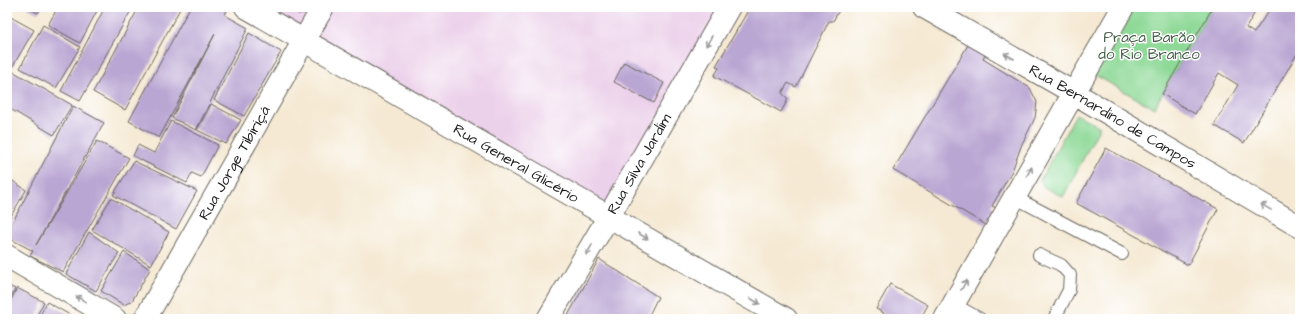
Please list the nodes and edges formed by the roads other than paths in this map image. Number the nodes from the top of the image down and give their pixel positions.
1 (246, 7) edge
2 (323, 7) edge
3 (729, 7) edge
4 (924, 7) edge
5 (1123, 7) edge
6 (303, 40) junction
7 (1074, 93) junction
8 (1014, 198) junction
9 (609, 216) junction
10 (1300, 227) edge
11 (1122, 254) dead end
12 (1039, 255) dead end
13 (7, 256) edge
14 (949, 312) edge
15 (115, 319) edge
16 (145, 319) edge
17 (548, 319) edge
18 (786, 319) edge
19 (980, 319) edge
20 (1054, 319) edge

1 - 6 street, Rua General Glicério
2 - 6 street, Rua Jorge Tibiriçá
3 -> 9 street, Rua Silva Jardim
7 -> 4 street, Rua Bernardino de Campos
5 - 7 street
6 - 9 street, Rua General Glicério
6 - 16 street, Rua Jorge Tibiriçá
8 -> 7 street
10 -> 7 street, Rua Bernardino de Campos
8 - 11 lane
14 -> 8 street
9 -> 17 street, Rua Silva Jardim
9 -> 18 street, Rua General Glicério
12 - 20 lane
15 -> 13 street
14 - 19 lane

